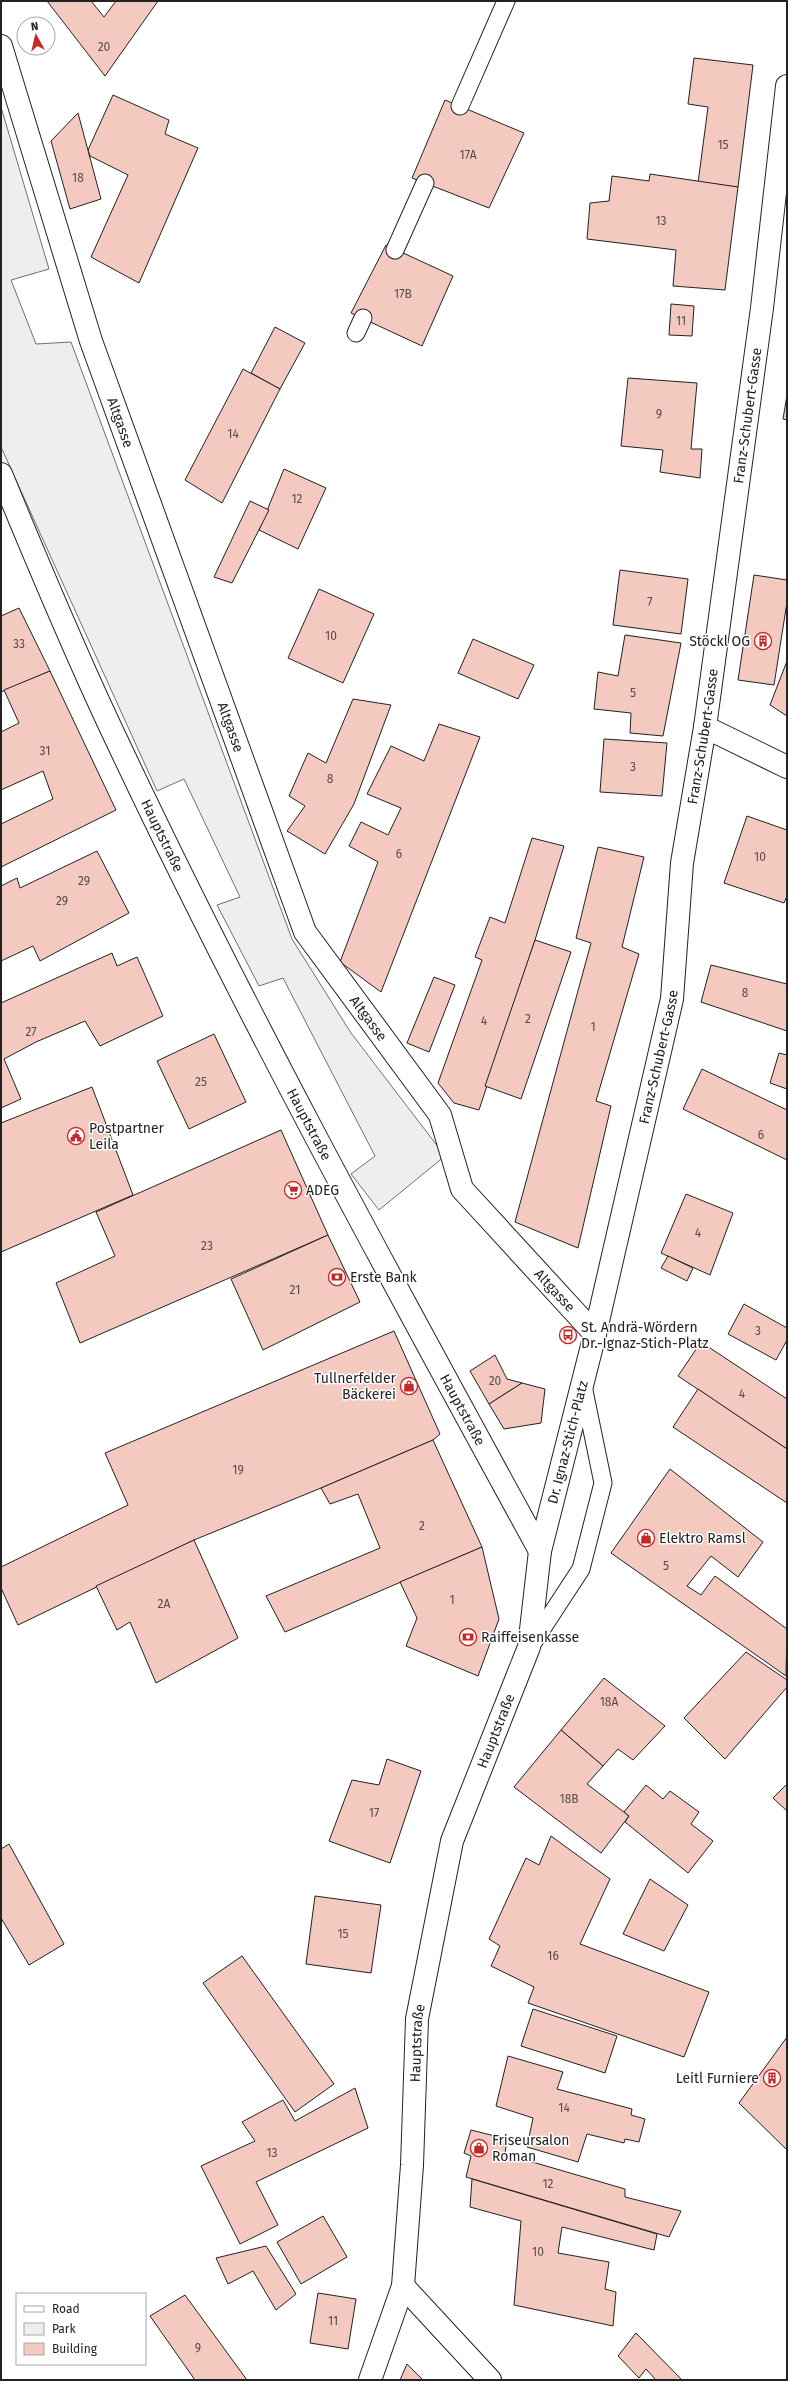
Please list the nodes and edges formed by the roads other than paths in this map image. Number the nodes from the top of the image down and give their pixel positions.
1 (506, 1) edge
2 (1, 46) edge
3 (787, 86) edge
4 (460, 106) dead end
5 (425, 183) dead end
6 (395, 250) dead end
7 (1, 474) edge
8 (705, 727) junction
9 (787, 767) edge
10 (595, 1334) junction
11 (582, 1382) junction
12 (540, 1551) junction
13 (529, 1647) junction
14 (404, 2286) junction
15 (370, 2380) edge
16 (490, 2380) edge

1 - 4 lane
2 - 10 street, Altgasse
3 - 8 street, Franz-Schubert-Gasse
5 - 6 lane
7 - 12 street, Hauptstraße
8 - 9 street
8 - 10 street, Franz-Schubert-Gasse
10 - 11 street, Dr. Ignaz-Stich-Platz
11 - 12 street, Dr. Ignaz-Stich-Platz
11 - 13 lane
12 - 13 street, Hauptstraße
13 - 14 street, Hauptstraße
14 - 15 street, Hauptstraße
14 - 16 street

